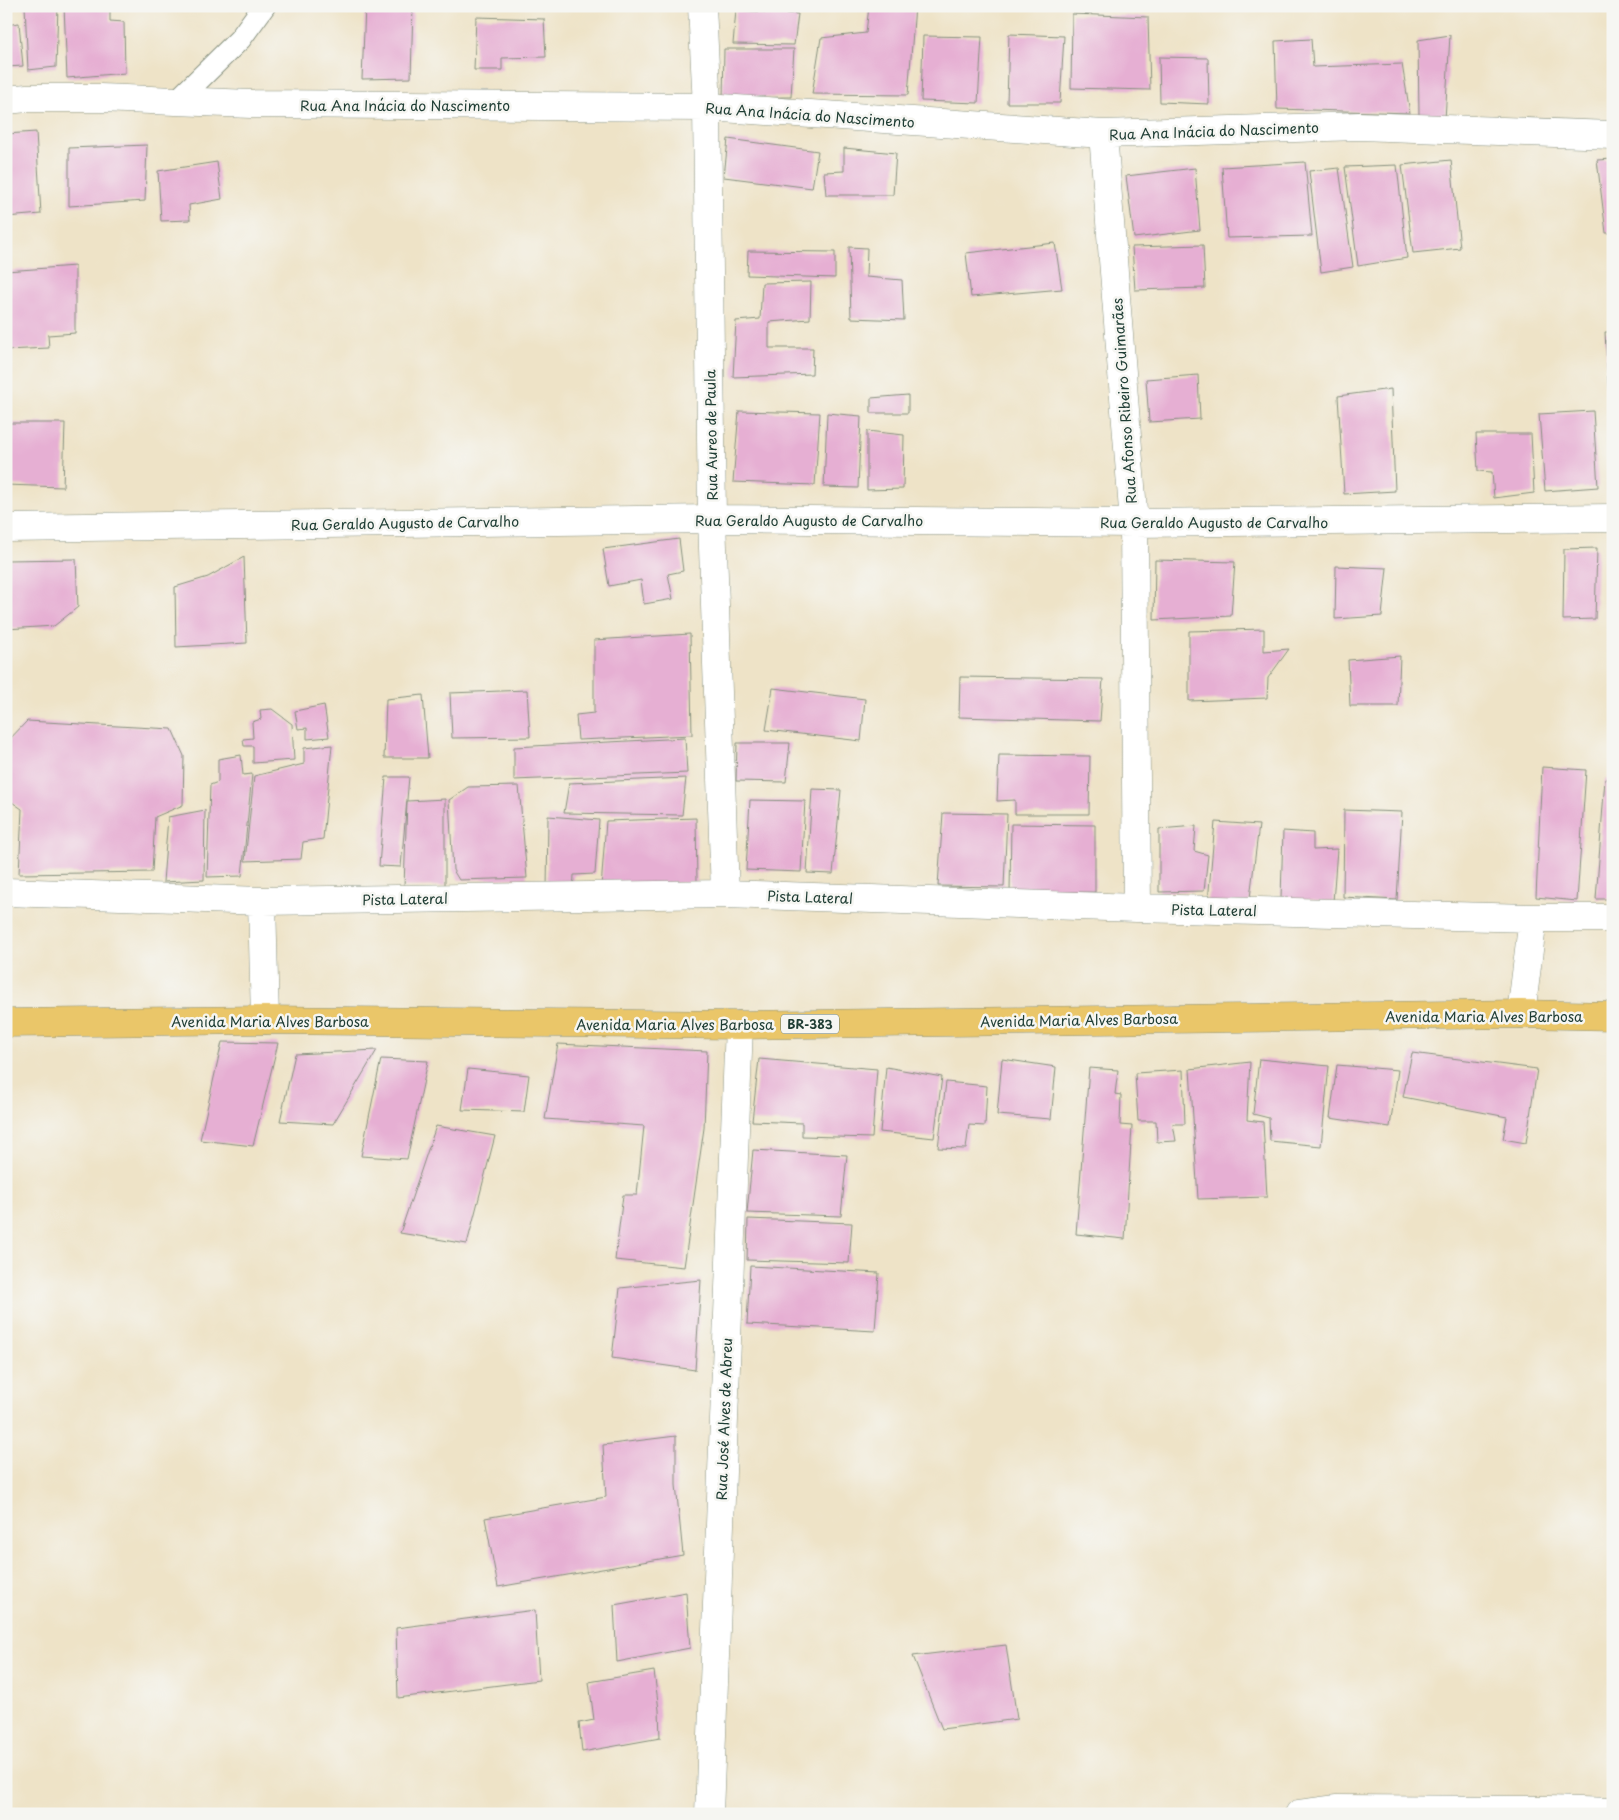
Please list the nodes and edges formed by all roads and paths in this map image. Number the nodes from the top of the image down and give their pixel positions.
1 (264, 6) edge
2 (702, 6) edge
3 (6, 100) edge
4 (177, 101) junction
5 (707, 107) junction
6 (1103, 134) junction
7 (1613, 135) edge
8 (1613, 518) edge
9 (712, 519) junction
10 (1134, 523) junction
11 (6, 528) edge
12 (6, 892) edge
13 (725, 894) junction
14 (262, 901) junction
15 (1137, 908) junction
16 (1533, 918) junction
17 (1613, 918) edge
18 (1522, 1014) junction
19 (1613, 1016) edge
20 (265, 1020) junction
21 (6, 1023) edge
22 (739, 1025) junction
23 (1340, 1812) edge
24 (1613, 1812) edge
25 (709, 1814) edge
26 (1299, 1814) edge

1 - 4 lane
2 - 5 street, Rua Aureo de Paula
3 - 4 street, Rua Ana Inácia do Nascimento
4 - 5 street, Rua Ana Inácia do Nascimento
5 - 6 street, Rua Ana Inácia do Nascimento
5 - 9 street, Rua Aureo de Paula
6 - 7 street, Rua Ana Inácia do Nascimento
6 - 10 street, Rua Afonso Ribeiro Guimarães
8 - 10 street, Rua Geraldo Augusto de Carvalho
9 - 10 street, Rua Geraldo Augusto de Carvalho
9 - 11 street, Rua Geraldo Augusto de Carvalho
9 - 13 street, Rua Aureo de Paula
10 - 15 street, Rua Afonso Ribeiro Guimarães
12 - 14 street, Pista Lateral
13 - 14 street, Pista Lateral
13 - 15 street, Pista Lateral
14 - 20 street
15 - 16 street, Pista Lateral
16 - 17 street, Pista Lateral
16 - 18 street
18 - 19 highway, Avenida Maria Alves Barbosa / BR-383
18 - 22 highway, Avenida Maria Alves Barbosa / BR-383
20 - 21 highway, Avenida Maria Alves Barbosa / BR-383
20 - 22 highway, Avenida Maria Alves Barbosa / BR-383
22 - 25 street, Rua José Alves de Abreu
23 - 24 street
23 - 26 street

